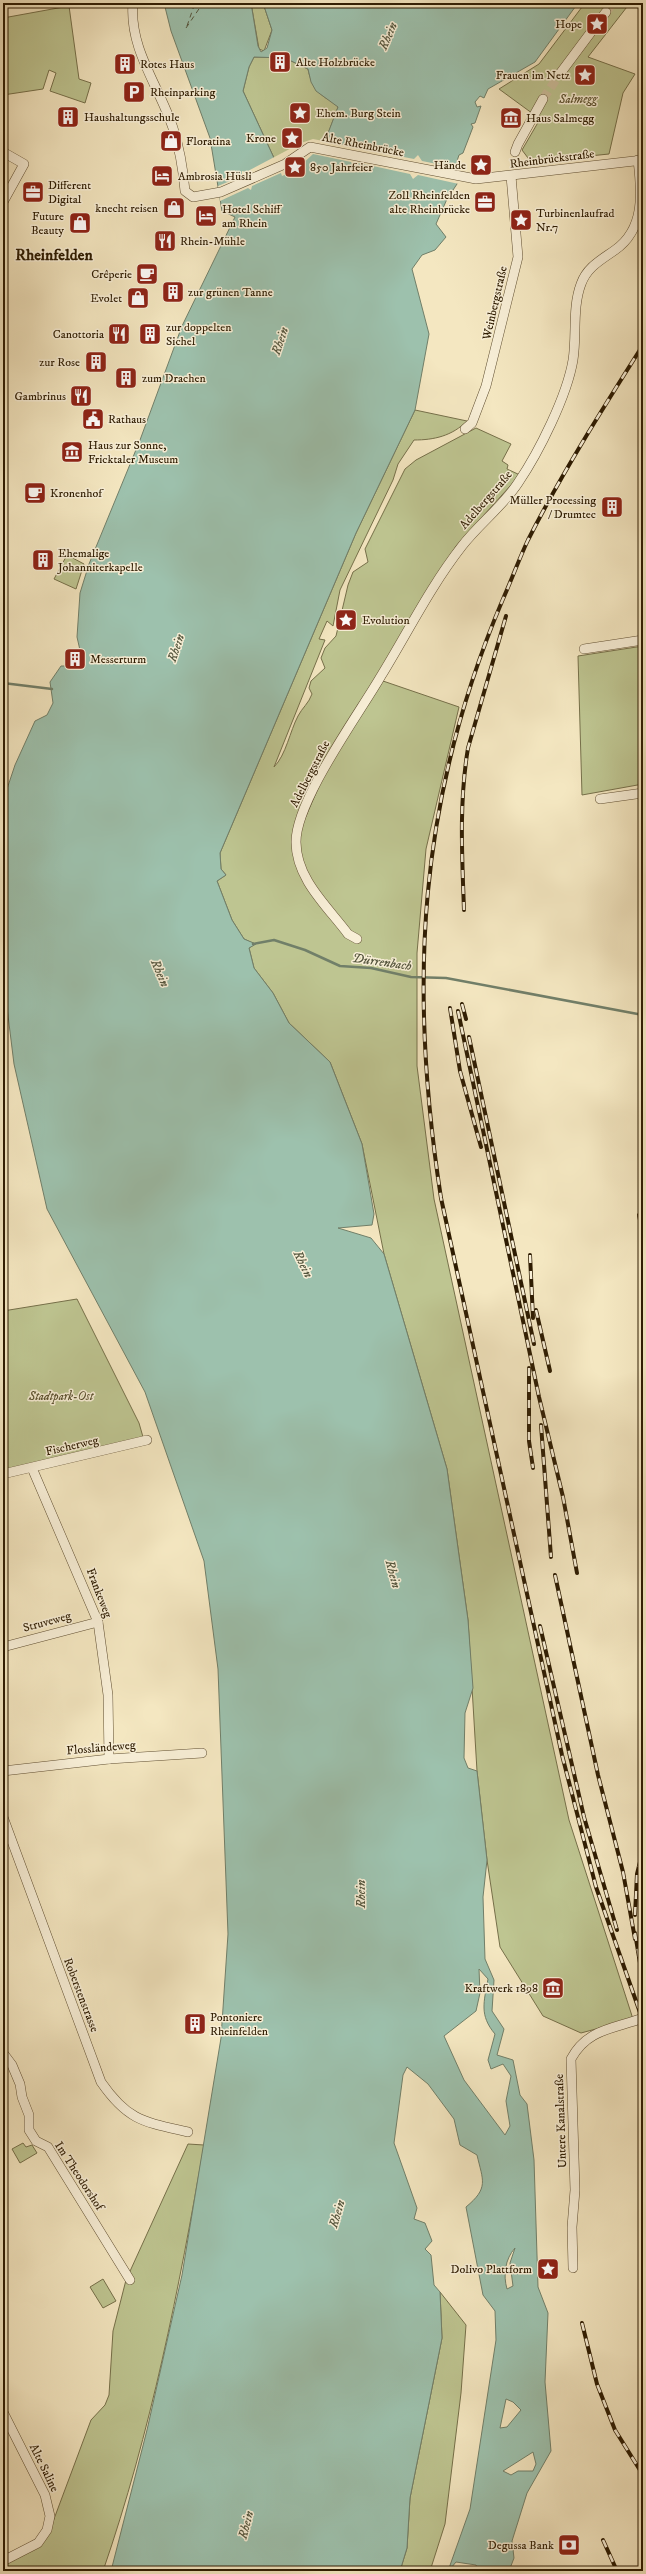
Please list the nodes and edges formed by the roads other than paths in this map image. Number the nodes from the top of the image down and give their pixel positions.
1 (133, 6) edge
2 (606, 12) tunnel mouth
3 (559, 75) tunnel mouth
4 (543, 99) tunnel mouth
5 (3, 152) edge
6 (516, 152) dead end
7 (641, 160) edge
8 (511, 176) junction
9 (464, 177) joint
10 (3, 202) edge
11 (465, 429) dead end
12 (643, 640) edge
13 (584, 649) dead end
14 (643, 793) edge
15 (600, 799) dead end
16 (357, 939) dead end
17 (147, 1440) dead end
18 (32, 1468) junction
19 (3, 1474) edge
20 (98, 1622) junction
21 (3, 1647) edge
22 (202, 1753) dead end
23 (109, 1759) junction
24 (3, 1771) edge
25 (3, 1817) edge
26 (643, 2018) edge
27 (3, 2053) edge
28 (188, 2132) dead end
29 (573, 2268) dead end
30 (130, 2280) dead end
31 (3, 2412) edge
32 (3, 2562) edge

1 - 9 street, Alte Rheinbrücke
2 - 3 street
4 - 6 street
5 - 10 street
7 - 8 street, Rheinbrückstraße
7 - 16 street, Adelbergstraße
8 - 9 street, Rheinbrückstraße
8 - 11 street, Weinbergstraße
12 - 13 street
14 - 15 street
17 - 18 street, Fischerweg
18 - 19 street, Fischerweg
18 - 20 street, Frankeweg
20 - 21 street, Struveweg
20 - 23 street, Frankeweg
22 - 23 street, Flossländeweg
23 - 24 street, Flossländeweg
25 - 28 street, Roberstenstrasse
26 - 29 street, Untere Kanalstraße
27 - 30 street, Im Theodorshof
31 - 32 street, Alte Saline

